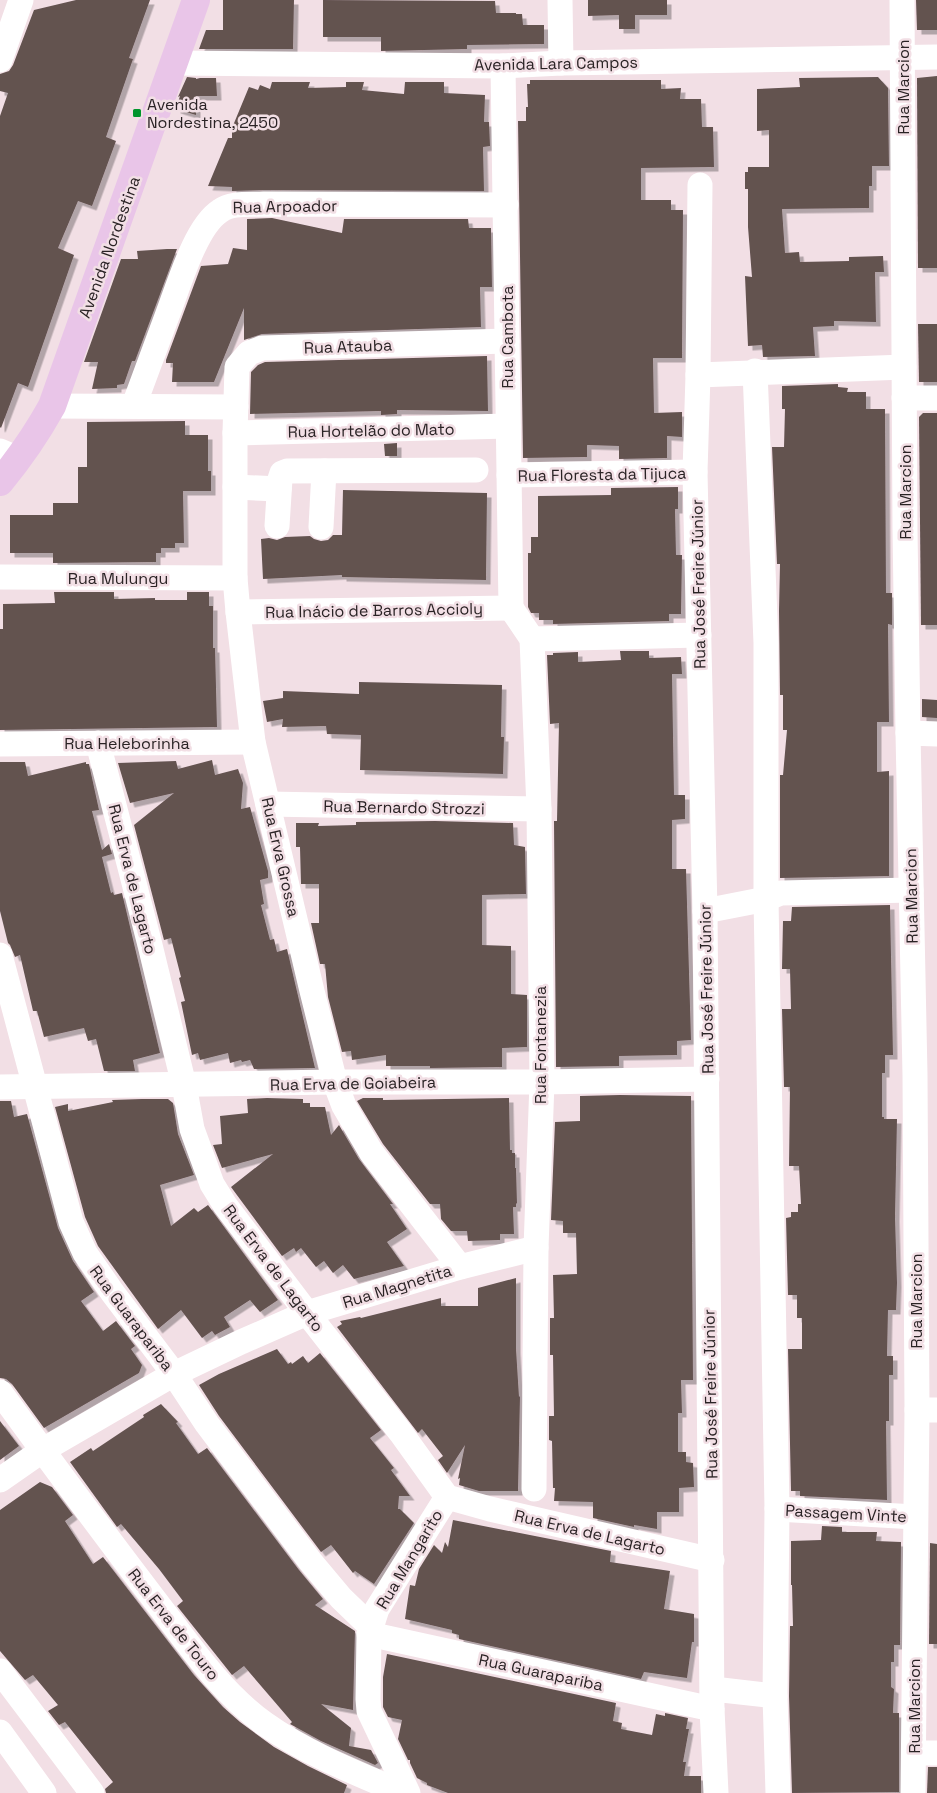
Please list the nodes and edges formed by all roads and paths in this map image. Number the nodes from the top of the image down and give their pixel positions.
1 (21, 0) edge
2 (196, 0) edge
3 (560, 0) edge
4 (902, 0) edge
5 (0, 5) edge
6 (903, 57) junction
7 (937, 57) edge
8 (0, 60) edge
9 (174, 63) junction
10 (561, 63) junction
11 (503, 66) junction
12 (700, 185) dead end
13 (506, 205) junction
14 (507, 341) junction
15 (904, 367) junction
16 (754, 371) junction
17 (698, 375) junction
18 (904, 398) junction
19 (937, 398) edge
20 (134, 405) junction
21 (52, 406) junction
22 (236, 407) junction
23 (508, 426) junction
24 (235, 433) junction
25 (10, 455) edge
26 (324, 470) junction
27 (476, 470) dead end
28 (695, 472) junction
29 (509, 475) junction
30 (0, 482) edge
31 (235, 487) junction
32 (279, 489) junction
33 (278, 526) dead end
34 (321, 528) dead end
35 (0, 577) edge
36 (235, 578) junction
37 (511, 608) junction
38 (238, 612) junction
39 (699, 634) junction
40 (532, 639) junction
41 (908, 733) junction
42 (937, 734) edge
43 (253, 742) junction
44 (98, 743) junction
45 (0, 744) edge
46 (268, 804) junction
47 (539, 809) junction
48 (911, 890) junction
49 (766, 899) junction
50 (705, 910) junction
51 (0, 955) edge
52 (926, 1075) edge
53 (707, 1079) junction
54 (335, 1082) junction
55 (542, 1082) junction
56 (184, 1085) junction
57 (0, 1087) edge
58 (36, 1088) junction
59 (536, 1248) junction
60 (460, 1267) junction
61 (307, 1313) junction
62 (174, 1374) junction
63 (0, 1392) edge
64 (927, 1410) edge
65 (43, 1450) junction
66 (0, 1480) edge
67 (534, 1489) dead end
68 (447, 1498) junction
69 (777, 1509) junction
70 (916, 1517) junction
71 (712, 1560) junction
72 (370, 1630) junction
73 (0, 1671) edge
74 (775, 1696) junction
75 (712, 1699) junction
76 (0, 1732) edge
77 (925, 1753) edge
78 (44, 1793) edge
79 (92, 1793) edge
80 (404, 1793) edge
81 (408, 1793) edge
82 (716, 1793) edge
83 (778, 1793) edge
84 (913, 1793) edge

1 - 5 street
1 - 8 street
2 - 9 main road, Avenida Nordestina
3 - 10 street
4 - 6 street, Rua Marcion
6 - 7 street, Avenida Lara Campos
6 - 10 street, Avenida Lara Campos
6 - 15 street, Rua Marcion
9 - 11 street, Avenida Lara Campos
9 - 21 main road, Avenida Nordestina
10 - 11 street, Avenida Lara Campos
11 - 13 street, Rua Cambota
12 - 17 street, Rua José Freire Júnior
13 - 14 street, Rua Cambota
13 - 20 street, Rua Arpoador
14 - 22 street, Rua Atauba
14 - 23 street, Rua Cambota
15 - 16 street
15 - 18 street, Rua Marcion
16 - 17 street
16 - 49 street
17 - 28 street, Rua José Freire Júnior
18 - 19 street
18 - 41 street, Rua Marcion
20 - 21 street
20 - 22 street
21 - 25 main road, Avenida Nordestina
22 - 24 street, Rua Erva Grossa
23 - 24 street, Rua Hortelão do Mato
23 - 29 street, Rua Cambota
24 - 31 street, Rua Erva Grossa
25 - 30 main road, Avenida Nordestina
26 - 27 street
26 - 32 street
26 - 34 street
28 - 29 street, Rua Floresta da Tijuca
28 - 39 street, Rua José Freire Júnior
29 - 37 street, Rua Cambota
31 - 32 street
31 - 36 street, Rua Erva Grossa
32 - 33 street
35 - 36 street, Rua Mulungu
36 - 38 street, Rua Erva Grossa
37 - 38 street, Rua Inácio de Barros Accioly
37 - 40 street
38 - 43 street, Rua Erva Grossa
39 - 40 street
39 - 50 street, Rua José Freire Júnior
40 - 47 street, Rua Fontanezia
41 - 42 street
41 - 48 street, Rua Marcion
43 - 44 street, Rua Heleborinha
43 - 46 street, Rua Erva Grossa
44 - 45 street, Rua Heleborinha
44 - 56 street, Rua Erva de Lagarto
46 - 47 street, Rua Bernardo Strozzi
46 - 54 street, Rua Erva Grossa
47 - 55 street, Rua Fontanezia
48 - 49 street
48 - 52 street, Rua Marcion
49 - 50 street
49 - 69 street
50 - 53 street, Rua José Freire Júnior
51 - 58 street, Rua Guarapariba
52 - 64 street, Rua Marcion
53 - 55 street, Rua Erva de Goiabeira
53 - 71 street, Rua José Freire Júnior
54 - 55 street, Rua Erva de Goiabeira
54 - 56 street, Rua Erva de Goiabeira
54 - 60 street, Rua Erva Grossa
55 - 59 street, Rua Fontanezia
56 - 58 street, Rua Erva de Goiabeira
56 - 61 street, Rua Erva de Lagarto
57 - 58 street, Rua Erva de Goiabeira
58 - 62 street, Rua Guarapariba
59 - 60 street, Rua Magnetita
59 - 67 street, Rua Fontanezia
60 - 61 street, Rua Magnetita
61 - 62 street, Rua Magnetita
61 - 68 street, Rua Erva de Lagarto
62 - 65 street, Rua Magnetita
62 - 72 street, Rua Guarapariba
63 - 65 street, Rua Erva de Touro
64 - 70 street, Rua Marcion
65 - 66 street, Rua Magnetita
65 - 80 street, Rua Erva de Touro
68 - 71 street, Rua Erva de Lagarto
68 - 72 street, Rua Mangarito
69 - 70 street, Passagem Vinte
69 - 74 street
70 - 77 street, Rua Marcion
71 - 75 street, Rua José Freire Júnior
72 - 75 street, Rua Guarapariba
72 - 81 street, Rua Mangarito
73 - 79 street
74 - 75 street, Rua Guarapariba
74 - 83 street
75 - 82 street, Rua José Freire Júnior
76 - 78 street
77 - 84 street, Rua Marcion

